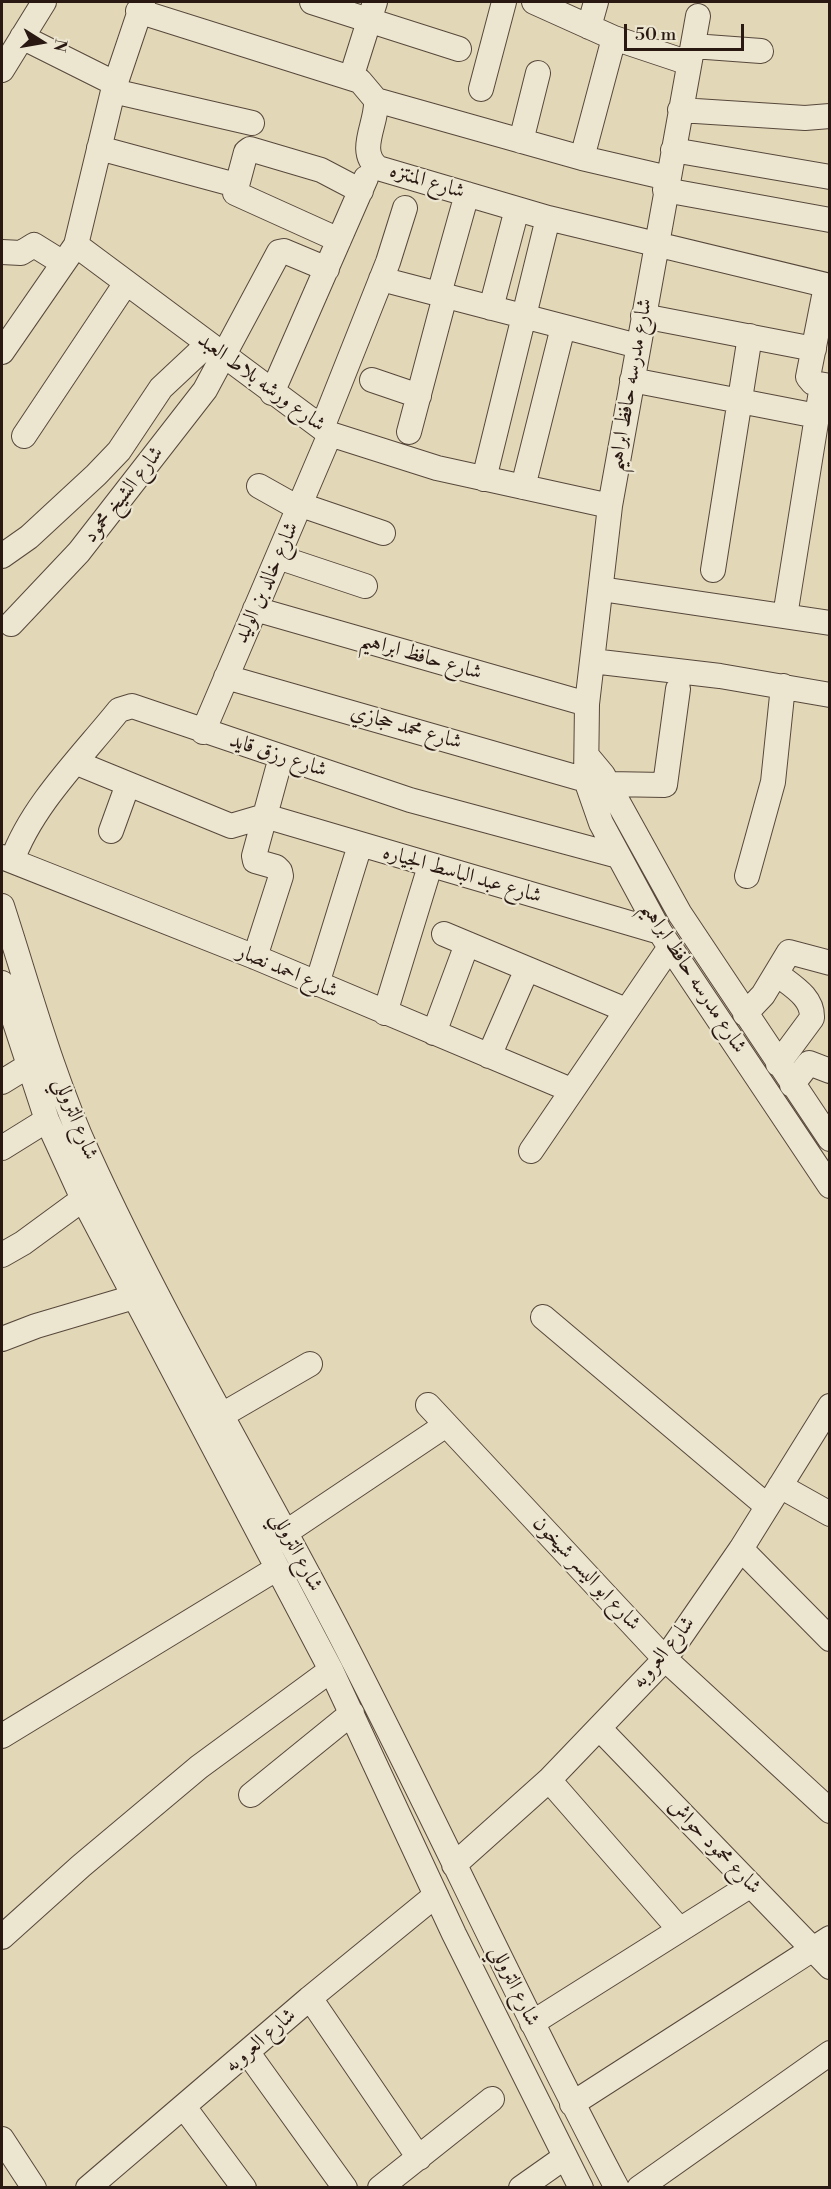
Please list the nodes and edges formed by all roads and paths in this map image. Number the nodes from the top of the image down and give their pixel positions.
1 (44, 2) edge
2 (312, 2) edge
3 (504, 2) edge
4 (534, 2) edge
5 (596, 2) edge
6 (141, 6) edge
7 (372, 11) edge
8 (698, 16) dead end
9 (589, 27) junction
10 (22, 38) junction
11 (614, 38) junction
12 (459, 49) dead end
13 (760, 51) dead end
14 (691, 54) junction
15 (2, 70) edge
16 (538, 73) dead end
17 (351, 78) junction
18 (114, 88) junction
19 (482, 89) dead end
20 (376, 100) junction
21 (680, 110) junction
22 (830, 116) edge
23 (252, 123) dead end
24 (521, 141) junction
25 (99, 148) junction
26 (673, 150) junction
27 (582, 158) junction
28 (372, 163) junction
29 (830, 177) edge
30 (667, 184) junction
31 (236, 185) junction
32 (361, 191) junction
33 (467, 194) junction
34 (405, 208) dead end
35 (517, 209) junction
36 (548, 218) junction
37 (830, 220) edge
38 (339, 240) junction
39 (656, 245) junction
40 (2, 252) edge
41 (70, 254) junction
42 (327, 269) junction
43 (381, 279) junction
44 (126, 283) junction
45 (828, 286) edge
46 (442, 295) junction
47 (491, 308) junction
48 (523, 316) junction
49 (643, 316) junction
50 (563, 327) junction
51 (8, 329) edge
52 (750, 336) junction
53 (638, 346) junction
54 (814, 349) junction
55 (215, 350) junction
56 (2, 352) edge
57 (372, 380) dead end
58 (632, 380) junction
59 (826, 385) edge
60 (272, 393) junction
61 (419, 396) junction
62 (740, 401) junction
63 (817, 416) junction
64 (326, 431) junction
65 (409, 432) dead end
66 (24, 436) dead end
67 (484, 479) junction
68 (260, 486) dead end
69 (523, 487) junction
70 (610, 506) junction
71 (300, 507) junction
72 (383, 533) dead end
73 (2, 556) edge
74 (278, 557) junction
75 (713, 570) dead end
76 (365, 586) dead end
77 (601, 589) junction
78 (255, 609) junction
79 (785, 616) junction
80 (830, 623) edge
81 (11, 624) dead end
82 (592, 662) junction
83 (226, 677) junction
84 (783, 686) junction
85 (678, 688) dead end
86 (830, 695) edge
87 (587, 704) junction
88 (203, 732) junction
89 (281, 757) junction
90 (77, 763) junction
91 (594, 774) junction
92 (128, 784) junction
93 (265, 816) junction
94 (111, 831) dead end
95 (360, 845) junction
96 (618, 856) junction
97 (7, 859) edge
98 (430, 866) junction
99 (747, 876) dead end
100 (2, 906) edge
101 (444, 934) dead end
102 (665, 940) junction
103 (467, 944) junction
104 (255, 957) junction
105 (830, 963) edge
106 (527, 969) junction
107 (777, 974) junction
108 (2, 982) edge
109 (317, 984) junction
110 (626, 1011) junction
111 (385, 1013) junction
112 (745, 1014) junction
113 (434, 1033) junction
114 (489, 1056) junction
115 (778, 1064) junction
116 (28, 1066) junction
117 (830, 1071) edge
118 (2, 1082) edge
119 (792, 1085) junction
120 (572, 1090) junction
121 (48, 1120) junction
122 (830, 1139) edge
123 (2, 1148) edge
124 (531, 1150) dead end
125 (830, 1186) edge
126 (83, 1198) junction
127 (2, 1254) edge
128 (134, 1297) junction
129 (543, 1317) dead end
130 (2, 1339) edge
131 (310, 1364) dead end
132 (428, 1405) dead end
133 (222, 1415) junction
134 (826, 1417) edge
135 (446, 1425) junction
136 (773, 1496) junction
137 (830, 1514) edge
138 (285, 1533) junction
139 (741, 1549) junction
140 (276, 1569) junction
141 (830, 1639) edge
142 (666, 1659) junction
143 (331, 1670) junction
144 (352, 1713) junction
145 (599, 1728) junction
146 (2, 1736) edge
147 (549, 1780) junction
148 (251, 1795) dead end
149 (830, 1811) edge
150 (454, 1865) junction
151 (751, 1885) junction
152 (436, 1895) junction
153 (680, 1930) junction
154 (2, 1937) edge
155 (821, 1943) edge
156 (830, 1967) edge
157 (310, 1998) junction
158 (532, 2023) junction
159 (248, 2053) junction
160 (830, 2053) edge
161 (492, 2100) dead end
162 (573, 2104) junction
163 (184, 2107) junction
164 (2, 2139) edge
165 (566, 2157) junction
166 (419, 2158) junction
167 (34, 2187) edge
168 (88, 2187) edge
169 (244, 2187) edge
170 (345, 2187) edge
171 (380, 2187) edge
172 (521, 2187) edge
173 (581, 2187) edge
174 (617, 2187) edge
175 (639, 2187) edge

1 - 10 street
2 - 7 street
3 - 19 street
4 - 9 street
5 - 9 street
6 - 17 street
6 - 18 street
7 - 12 street
7 - 17 street
8 - 14 street, شارع مدرسه حافظ ابراهيم
9 - 11 street
10 - 15 street
10 - 18 street
11 - 14 street
11 - 27 street
13 - 14 street
14 - 21 street, شارع مدرسه حافظ ابراهيم
16 - 24 street
17 - 20 street
18 - 23 street
18 - 25 street
20 - 24 street
20 - 28 street, شارع المنتزه
21 - 22 street
21 - 26 street, شارع مدرسه حافظ ابراهيم
24 - 27 street
25 - 31 street
25 - 41 street
26 - 29 street
26 - 30 street, شارع مدرسه حافظ ابراهيم
27 - 30 street
28 - 32 street
28 - 33 street, شارع المنتزه
30 - 37 street
30 - 39 street, شارع مدرسه حافظ ابراهيم
31 - 32 street
31 - 38 street
32 - 38 street
33 - 35 street, شارع المنتزه
33 - 46 street
34 - 43 street, شارع خالد بن الوليد
35 - 36 street, شارع المنتزه
35 - 47 street
36 - 39 street, شارع المنتزه
36 - 48 street
38 - 42 street
39 - 45 street, شارع المنتزه
39 - 49 street, شارع مدرسه حافظ ابراهيم
40 - 41 street, شارع ورشه بلاط العبد
41 - 44 street, شارع ورشه بلاط العبد
41 - 51 street
42 - 55 street, شارع الشيخ محمود
42 - 60 street
43 - 46 street
43 - 64 street, شارع خالد بن الوليد
44 - 55 street, شارع ورشه بلاط العبد
44 - 66 street
45 - 54 street
46 - 47 street
46 - 61 street
47 - 48 street
48 - 50 street
48 - 67 street
49 - 52 street
49 - 53 street, شارع مدرسه حافظ ابراهيم
50 - 53 street
50 - 69 street
51 - 56 street
52 - 54 street
52 - 62 street
53 - 58 street, شارع مدرسه حافظ ابراهيم
54 - 59 street
55 - 60 street, شارع ورشه بلاط العبد
55 - 73 street
55 - 81 street, شارع الشيخ محمود
57 - 61 street
58 - 62 street
58 - 70 street, شارع مدرسه حافظ ابراهيم
59 - 63 street
60 - 64 street, شارع ورشه بلاط العبد
61 - 65 street
62 - 63 street
62 - 75 street
63 - 79 street
64 - 67 street, شارع ورشه بلاط العبد
64 - 71 street, شارع خالد بن الوليد
67 - 69 street, شارع ورشه بلاط العبد
68 - 71 street
69 - 70 street, شارع ورشه بلاط العبد
70 - 77 street, شارع مدرسه حافظ ابراهيم
71 - 72 street
71 - 74 street, شارع خالد بن الوليد
74 - 76 street
74 - 78 street, شارع خالد بن الوليد
77 - 79 street
77 - 82 street, شارع مدرسه حافظ ابراهيم
78 - 83 street, شارع خالد بن الوليد
78 - 87 street, شارع حافظ ابراهيم
79 - 80 street
82 - 84 street
82 - 87 street, شارع مدرسه حافظ ابراهيم
83 - 88 street, شارع خالد بن الوليد
83 - 91 street, شارع محمد حجازي
84 - 86 street
84 - 99 street
85 - 91 street, شارع محمد حجازي
87 - 91 street, شارع مدرسه حافظ ابراهيم
88 - 89 street, شارع رزق قايد
88 - 90 street, شارع رزق قايد
89 - 93 street
89 - 96 street, شارع رزق قايد
90 - 92 street
90 - 97 street, شارع رزق قايد
91 - 96 street, شارع مدرسه حافظ ابراهيم
91 - 112 street, شارع مدرسه حافظ ابراهيم
92 - 93 street
92 - 94 street
93 - 95 street, شارع عبد الباسط الجياره
93 - 104 street
95 - 98 street, شارع عبد الباسط الجياره
95 - 109 street
96 - 102 street, شارع مدرسه حافظ ابراهيم
97 - 104 street, شارع احمد نصار
98 - 102 street, شارع عبد الباسط الجياره
98 - 111 street
100 - 133 street, شارع التروللي
101 - 103 street
102 - 110 street
102 - 125 street, شارع مدرسه حافظ ابراهيم
103 - 106 street
103 - 113 street
104 - 109 street, شارع احمد نصار
105 - 107 street
106 - 110 street
106 - 114 street
107 - 112 street
107 - 115 street
108 - 116 street, شارع التروللي
109 - 111 street, شارع احمد نصار
110 - 120 street
111 - 113 street, شارع احمد نصار
112 - 115 street, شارع مدرسه حافظ ابراهيم
113 - 114 street, شارع احمد نصار
114 - 120 street, شارع احمد نصار
115 - 119 street, شارع مدرسه حافظ ابراهيم
116 - 118 street
116 - 121 street, شارع التروللي
117 - 119 street
119 - 122 street, شارع مدرسه حافظ ابراهيم
120 - 124 street
121 - 123 street
121 - 126 street, شارع التروللي
126 - 127 street
126 - 128 street, شارع التروللي
128 - 130 street
128 - 140 street, شارع التروللي
129 - 136 street
131 - 133 street
132 - 135 street, شارع ابو اليسر شيخون
133 - 138 street, شارع التروللي
134 - 136 street, شارع العروبه
135 - 138 street
135 - 142 street, شارع ابو اليسر شيخون
136 - 137 street
136 - 139 street, شارع العروبه
138 - 150 street, شارع التروللي
139 - 141 street
139 - 142 street, شارع العروبه
140 - 143 street, شارع التروللي
140 - 146 street
142 - 145 street, شارع العروبه
142 - 149 street, شارع ابو اليسر شيخون
143 - 144 street, شارع التروللي
143 - 154 street
144 - 148 street
144 - 152 street, شارع التروللي
145 - 147 street, شارع العروبه
145 - 151 street, شارع محمود حواش
147 - 150 street, شارع العروبه
147 - 153 street
150 - 158 street, شارع التروللي
151 - 153 street
151 - 155 street, شارع محمود حواش
152 - 157 street, شارع العروبه
152 - 165 street, شارع التروللي
153 - 158 street
155 - 156 street, شارع محمود حواش
155 - 162 street
157 - 159 street, شارع العروبه
157 - 166 street
158 - 162 street, شارع التروللي
159 - 163 street, شارع العروبه
159 - 170 street
160 - 175 street
161 - 166 street
162 - 174 street, شارع التروللي
163 - 168 street, شارع العروبه
163 - 169 street
164 - 167 street
165 - 172 street
165 - 173 street, شارع التروللي
166 - 171 street

